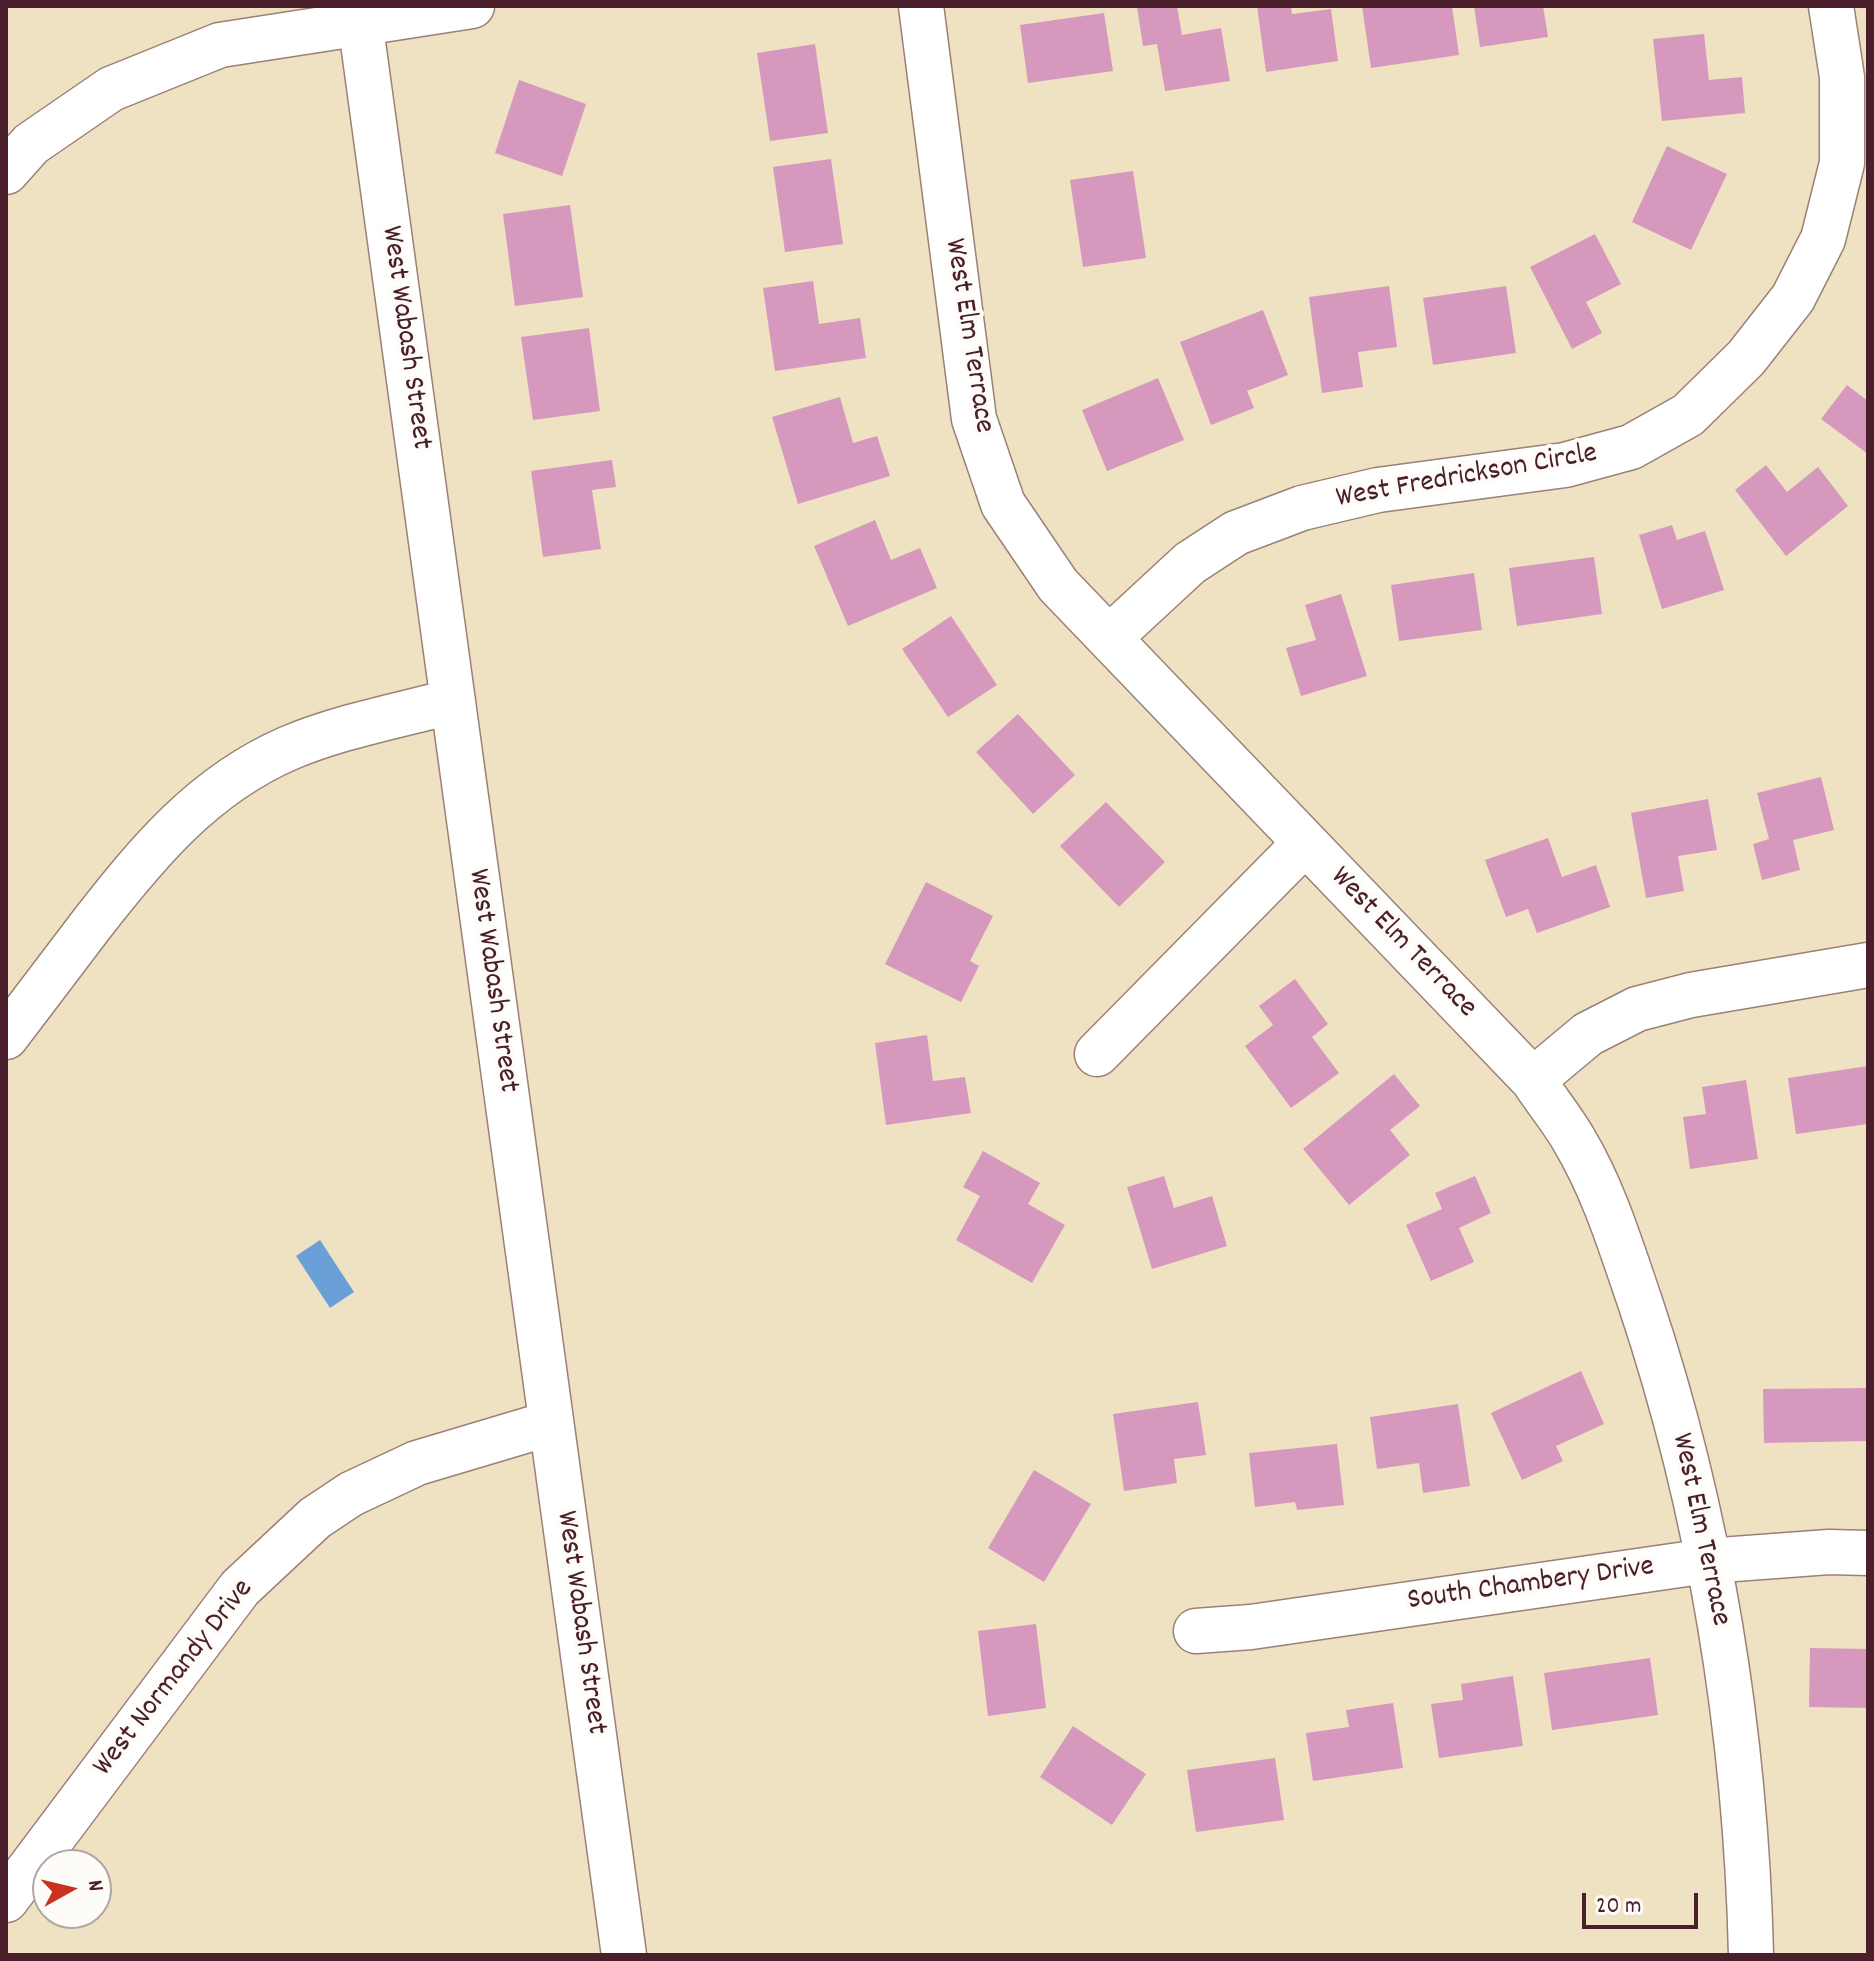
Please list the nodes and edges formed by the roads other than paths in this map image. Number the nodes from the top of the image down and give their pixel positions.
1 (472, 6) edge
2 (921, 6) edge
3 (1831, 6) edge
4 (359, 15) edge
5 (6, 172) edge
6 (1109, 638) junction
7 (453, 701) junction
8 (1305, 843) junction
9 (1868, 965) edge
10 (6, 1037) edge
11 (1097, 1054) dead end
12 (1533, 1080) junction
13 (551, 1423) junction
14 (1868, 1553) edge
15 (1707, 1561) junction
16 (1196, 1631) dead end
17 (6, 1900) edge
18 (624, 1955) edge
19 (1751, 1955) edge

1 - 4 street
2 - 6 street, West Elm Terrace
3 - 6 street, West Fredrickson Circle
4 - 5 street
4 - 7 street, West Wabash Street
6 - 8 street, West Elm Terrace
7 - 10 street
7 - 13 street, West Wabash Street
8 - 11 street
8 - 12 street, West Elm Terrace
9 - 12 street
12 - 15 street, West Elm Terrace
13 - 17 street, West Normandy Drive
13 - 18 street, West Wabash Street
14 - 15 street, South Chambery Drive
15 - 16 street, South Chambery Drive
15 - 19 street, West Elm Terrace

